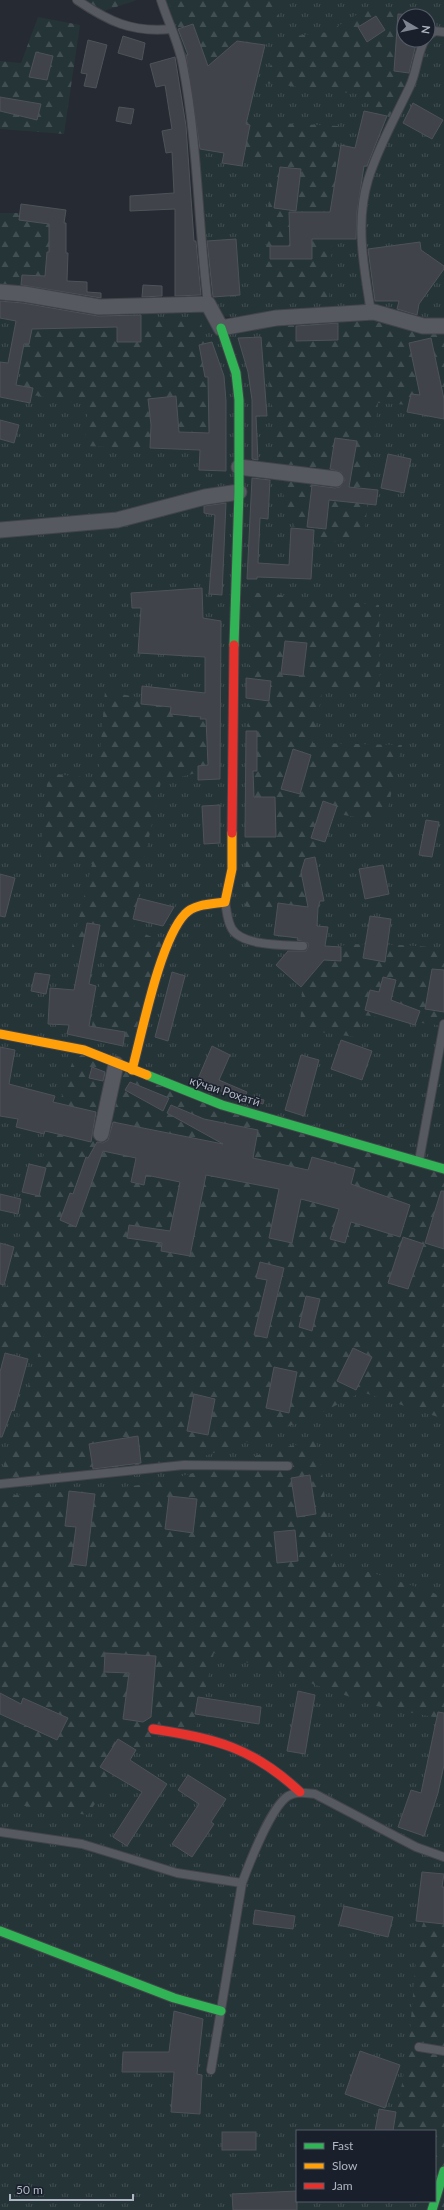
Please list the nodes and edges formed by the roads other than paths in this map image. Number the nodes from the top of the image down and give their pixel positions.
1 (76, 0) edge
2 (161, 0) edge
3 (171, 29) junction
4 (421, 48) edge
5 (0, 292) edge
6 (208, 304) junction
7 (371, 312) junction
8 (444, 326) edge
9 (221, 328) junction
10 (239, 467) junction
11 (336, 479) dead end
12 (239, 492) junction
13 (0, 530) edge
14 (225, 902) junction
15 (303, 946) dead end
16 (444, 1024) edge
17 (0, 1034) edge
18 (116, 1064) junction
19 (132, 1070) junction
20 (101, 1134) dead end
21 (419, 1162) junction
22 (444, 1169) edge
23 (288, 1466) dead end
24 (0, 1484) edge
25 (153, 1729) dead end
26 (300, 1792) junction
27 (0, 1832) edge
28 (444, 1857) edge
29 (242, 1883) junction
30 (0, 1931) edge
31 (221, 2011) junction
32 (419, 2047) dead end
33 (444, 2050) edge
34 (211, 2070) dead end
35 (444, 2171) edge
36 (436, 2197) edge

1 - 3 lane
2 - 3 lane
3 - 6 lane
4 - 7 lane
5 - 6 street
6 - 9 street
7 - 8 street
7 - 9 street
9 - 10 street
10 - 11 street
10 - 12 street
12 - 13 street
12 - 14 street
14 - 15 lane
14 - 19 street
16 - 21 lane
17 - 18 street, кӯчаи Роҳатӣ
18 - 19 street, кӯчаи Роҳатӣ
18 - 20 street
19 - 21 street, кӯчаи Роҳатӣ
21 - 22 street, кӯчаи Роҳатӣ
23 - 24 lane
25 - 26 street
26 - 28 lane
26 - 29 lane
27 - 29 lane
29 - 31 lane
30 - 31 street
31 - 34 lane
32 - 33 lane
35 - 36 street

